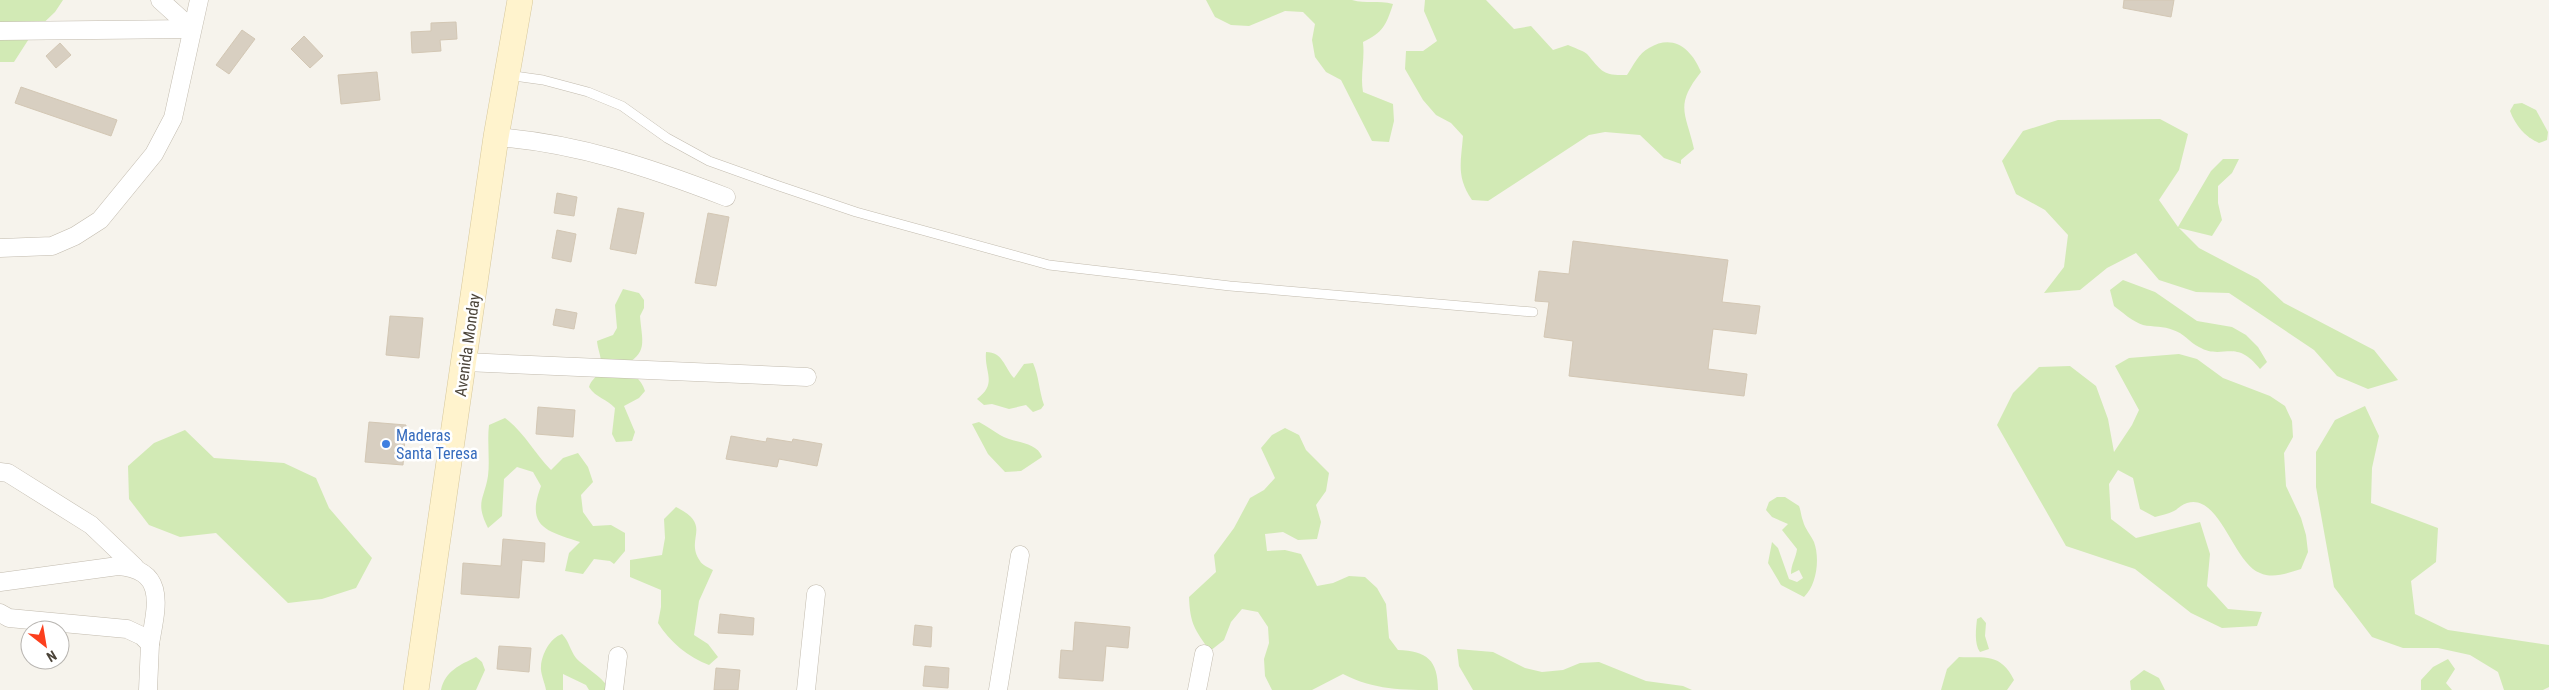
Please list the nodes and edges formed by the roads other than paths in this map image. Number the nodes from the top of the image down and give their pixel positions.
1 (160, 0) edge
2 (200, 0) edge
3 (520, 0) edge
4 (192, 29) junction
5 (0, 31) edge
6 (507, 75) junction
7 (496, 138) junction
8 (726, 197) dead end
9 (0, 248) edge
10 (1533, 312) dead end
11 (466, 362) junction
12 (807, 377) dead end
13 (0, 472) edge
14 (1020, 555) dead end
15 (135, 567) junction
16 (0, 582) edge
17 (816, 594) dead end
18 (0, 613) edge
19 (150, 644) junction
20 (1204, 654) dead end
21 (618, 656) dead end
22 (148, 690) edge
23 (416, 690) edge
24 (614, 690) edge
25 (806, 690) edge
26 (998, 690) edge
27 (1197, 690) edge

1 - 4 street
2 - 4 street
3 - 6 main road, Avenida Monday
4 - 5 street
4 - 9 street
6 - 7 main road, Avenida Monday
6 - 10 lane
7 - 8 street
7 - 11 main road, Avenida Monday
11 - 12 street
11 - 23 main road, Avenida Monday
13 - 15 street
14 - 26 street
15 - 16 street
15 - 19 street
17 - 25 street
18 - 19 street
19 - 22 street
20 - 27 street
21 - 24 street

